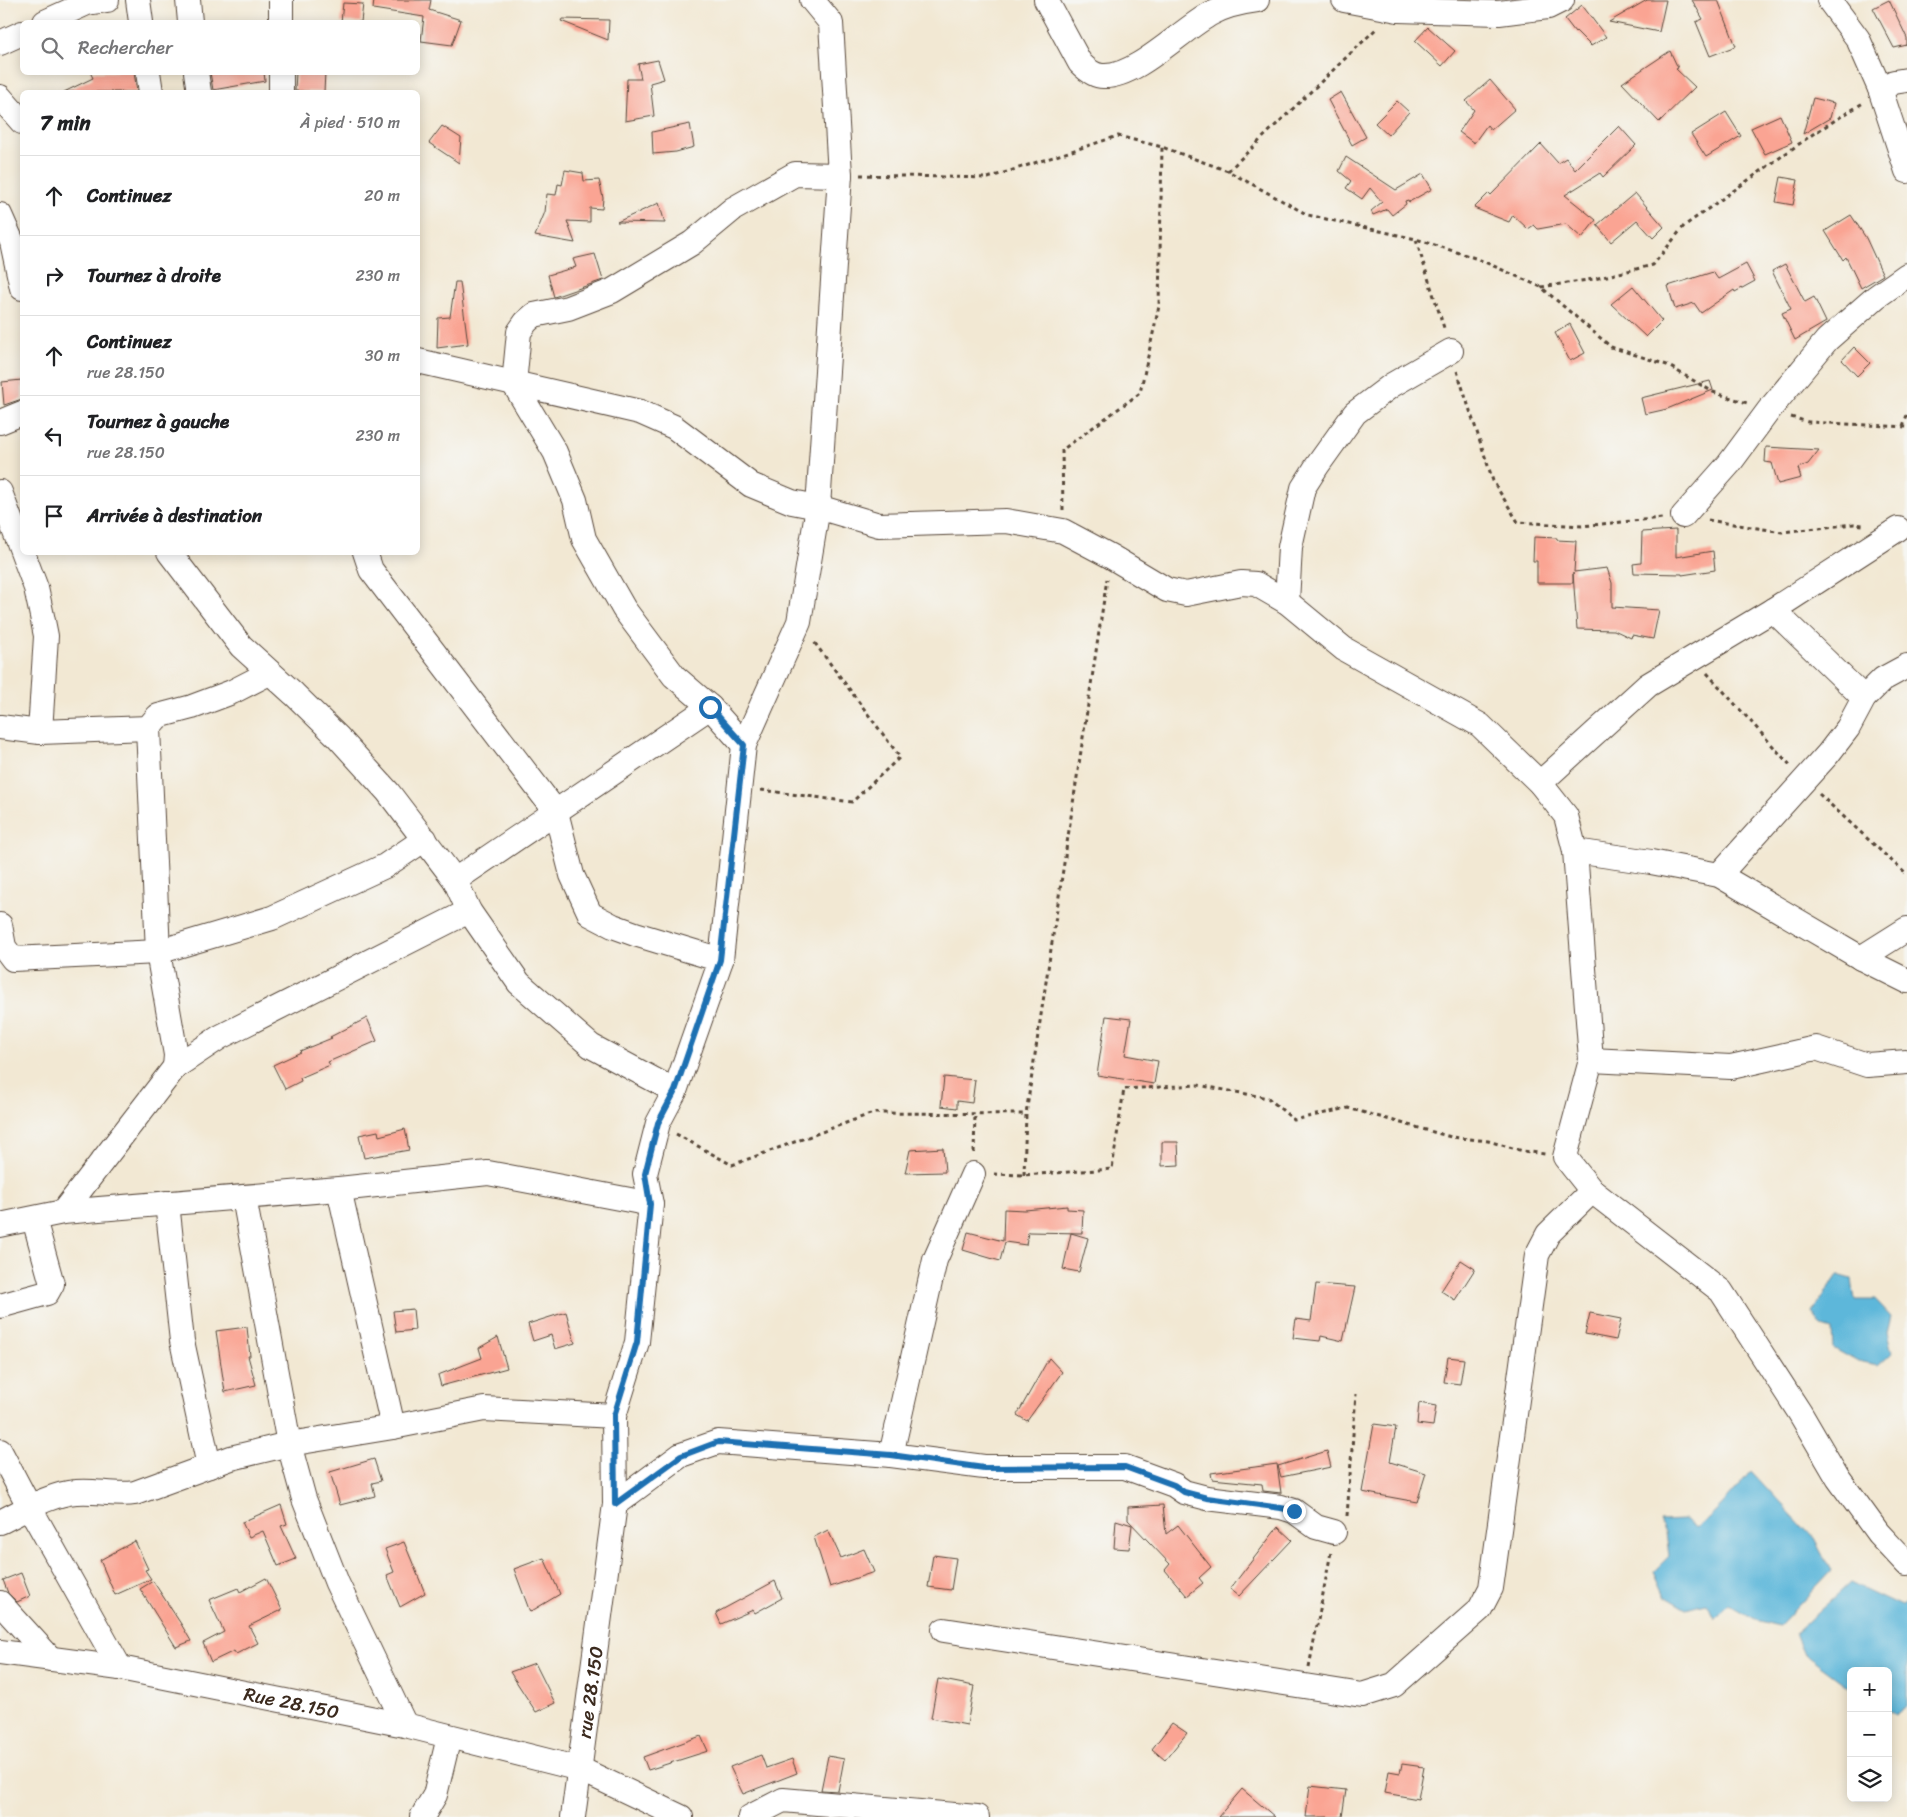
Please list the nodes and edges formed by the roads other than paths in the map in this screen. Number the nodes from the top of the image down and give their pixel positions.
1 (107, 0) edge
2 (138, 0) edge
3 (188, 0) edge
4 (281, 0) edge
5 (812, 0) edge
6 (1046, 0) edge
7 (1257, 0) edge
8 (1344, 0) edge
9 (1562, 0) edge
10 (1829, 0) edge
11 (50, 20) edge
12 (141, 20) edge
13 (190, 20) edge
14 (281, 20) edge
15 (20, 34) edge
16 (0, 44) edge
17 (148, 75) edge
18 (196, 75) edge
19 (281, 75) edge
20 (1907, 80) edge
21 (1880, 89) junction
22 (151, 90) edge
23 (199, 90) edge
24 (281, 90) edge
25 (0, 97) edge
26 (20, 120) edge
27 (1907, 171) edge
28 (840, 175) junction
29 (0, 215) edge
30 (11, 243) edge
31 (1907, 275) edge
32 (20, 280) edge
33 (1451, 351) road end
34 (420, 361) edge
35 (514, 384) junction
36 (20, 414) edge
37 (0, 422) edge
38 (0, 492) edge
39 (818, 507) junction
40 (1683, 516) road end
41 (1898, 529) road end
42 (20, 545) edge
43 (24, 555) edge
44 (171, 555) edge
45 (365, 555) edge
46 (1287, 602) junction
47 (1773, 610) junction
48 (1905, 669) edge
49 (270, 673) junction
50 (1864, 698) junction
51 (710, 707) junction
52 (0, 727) edge
53 (148, 728) junction
54 (40, 732) junction
55 (744, 745) junction
56 (1540, 783) junction
57 (556, 812) junction
58 (425, 839) junction
59 (1575, 851) junction
60 (1719, 875) junction
61 (455, 880) junction
62 (470, 911) junction
63 (0, 924) edge
64 (1907, 928) edge
65 (158, 952) junction
66 (1861, 958) junction
67 (720, 960) junction
68 (1907, 982) edge
69 (1591, 1060) junction
70 (1907, 1062) edge
71 (175, 1067) junction
72 (675, 1091) junction
73 (973, 1174) road end
74 (339, 1189) junction
75 (1592, 1191) junction
76 (244, 1197) junction
77 (167, 1203) junction
78 (650, 1204) junction
79 (63, 1212) junction
80 (34, 1219) junction
81 (0, 1225) edge
82 (0, 1306) edge
83 (614, 1416) junction
84 (394, 1427) junction
85 (289, 1444) junction
86 (0, 1450) edge
87 (891, 1455) junction
88 (209, 1466) junction
89 (615, 1504) junction
90 (30, 1508) junction
91 (0, 1522) edge
92 (1334, 1532) dead end
93 (1907, 1564) edge
94 (0, 1603) edge
95 (944, 1630) dead end
96 (0, 1652) edge
97 (51, 1659) junction
98 (120, 1668) junction
99 (406, 1726) junction
100 (449, 1737) junction
101 (580, 1769) junction
102 (422, 1817) edge
103 (573, 1817) edge
104 (681, 1817) edge
105 (750, 1817) edge
106 (977, 1817) edge

1 - 11 street
2 - 12 street
3 - 13 street
4 - 14 street
5 - 28 street, rue 28.150
6 - 7 street
8 - 9 street
10 - 21 street
15 - 16 street
17 - 22 street
18 - 23 street
19 - 24 street
20 - 21 street
21 - 27 street
25 - 26 street
28 - 35 street
28 - 39 street, rue 28.150
29 - 30 street
30 - 32 street
31 - 40 street
33 - 46 street
34 - 35 street
35 - 39 street
35 - 51 street
36 - 37 street
38 - 42 street
39 - 46 street
39 - 55 street, rue 28.150
41 - 47 street
43 - 54 street
44 - 49 street
45 - 57 street
46 - 56 street
47 - 50 street
47 - 56 street
48 - 50 street
49 - 53 street
49 - 58 street
50 - 60 street
51 - 55 street
51 - 57 street
52 - 54 street
53 - 54 street
53 - 65 street
55 - 67 street, rue 28.150
56 - 59 street
57 - 61 street
57 - 67 street
58 - 61 street
58 - 65 street
59 - 60 street
59 - 69 street
60 - 66 street
61 - 62 street
62 - 71 street
62 - 72 street
63 - 65 street
64 - 66 street
65 - 71 street
66 - 68 street
67 - 72 street, rue 28.150
69 - 70 street
69 - 75 street
71 - 79 street
72 - 78 street, rue 28.150
73 - 87 street
74 - 76 street
74 - 78 street
74 - 84 street
75 - 93 street
75 - 95 street
76 - 77 street
76 - 85 street
77 - 79 street
77 - 88 street
78 - 83 street, rue 28.150
79 - 80 street
80 - 81 street
80 - 82 street
83 - 84 street
83 - 89 street, rue 28.150
84 - 85 street
85 - 88 street
85 - 99 street
86 - 90 street
87 - 89 street
87 - 92 street
88 - 90 street
89 - 101 street, rue 28.150
90 - 91 street
90 - 98 street
94 - 97 street
96 - 97 street, Rue 28.150
97 - 98 street, Rue 28.150
98 - 99 street, Rue 28.150
99 - 100 street, Rue 28.150
100 - 101 street, Rue 28.150
100 - 102 street
101 - 103 street, rue 28.150
101 - 104 street
105 - 106 street

